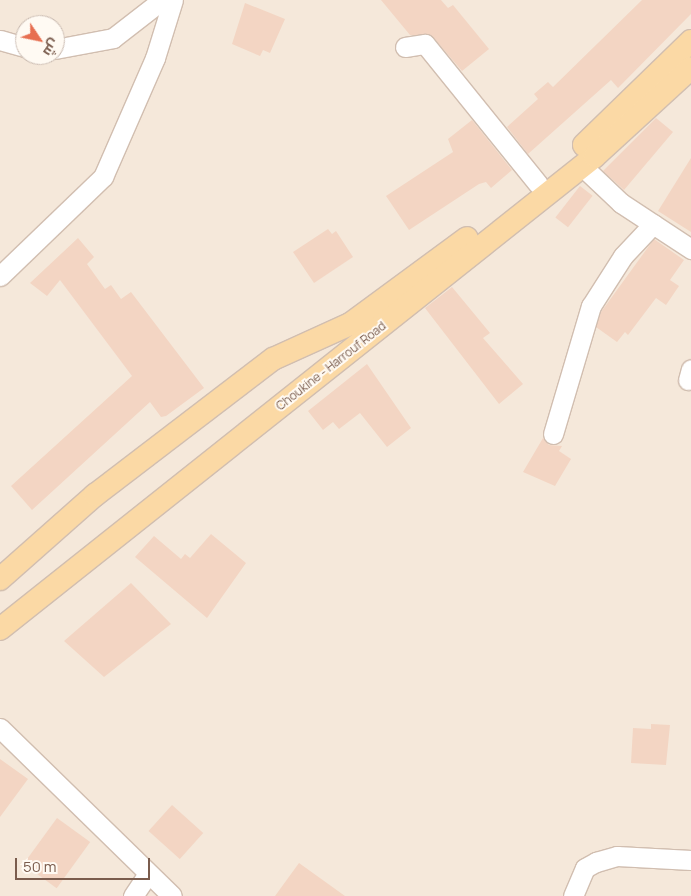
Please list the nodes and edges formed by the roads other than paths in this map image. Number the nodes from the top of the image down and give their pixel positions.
1 (162, 0) edge
2 (173, 0) edge
3 (0, 40) edge
4 (691, 42) edge
5 (15, 44) edge
6 (65, 47) edge
7 (405, 47) dead end
8 (691, 68) edge
9 (655, 93) junction
10 (582, 166) junction
11 (538, 184) junction
12 (653, 224) junction
13 (691, 249) edge
14 (0, 276) edge
15 (553, 434) dead end
16 (0, 578) edge
17 (0, 628) edge
18 (0, 728) edge
19 (691, 860) edge
20 (148, 874) junction
21 (133, 896) edge
22 (172, 896) edge
23 (573, 896) edge

1 - 6 street
2 - 14 street
3 - 5 street
4 - 9 main road
7 - 11 street
8 - 9 main road
9 - 10 main road, Choukine - Harrouf Road
9 - 11 main road, Choukine - Harrouf Road
10 - 12 street
10 - 17 main road, Choukine - Harrouf Road
11 - 16 main road, Choukine - Harrouf Road
12 - 13 street
12 - 15 street
18 - 20 street
19 - 23 street
20 - 21 street
20 - 22 street

